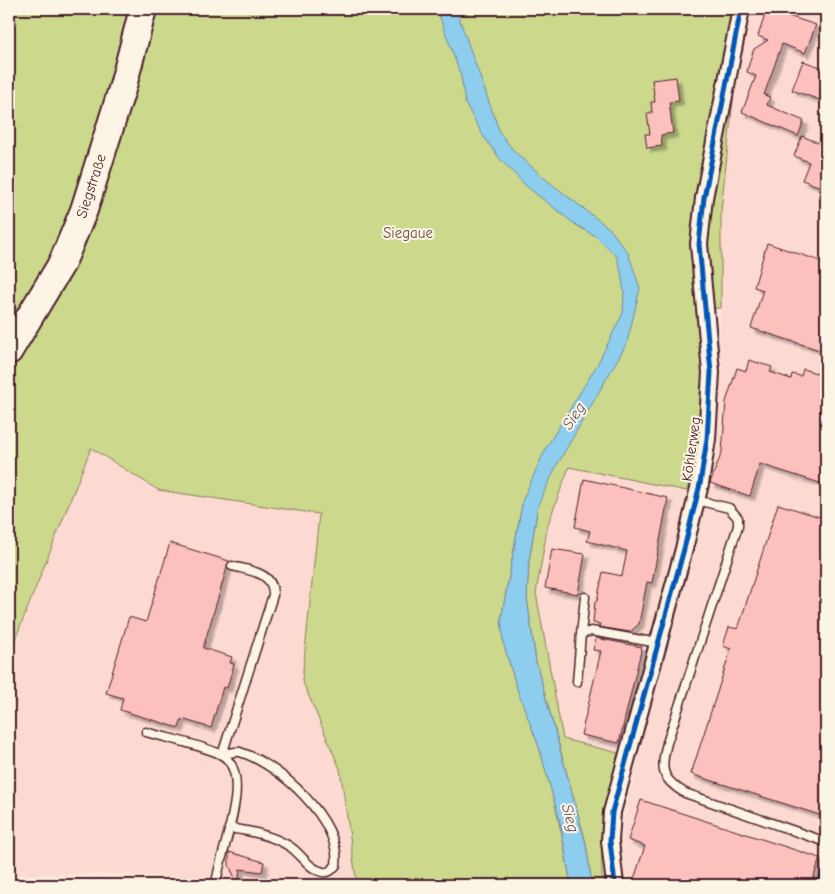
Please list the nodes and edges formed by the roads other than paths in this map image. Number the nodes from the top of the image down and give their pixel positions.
1 (143, 9) edge
2 (741, 9) edge
3 (9, 352) edge
4 (696, 500) junction
5 (232, 566) dead end
6 (585, 597) dead end
7 (581, 634) junction
8 (658, 642) junction
9 (577, 682) dead end
10 (146, 732) dead end
11 (222, 755) junction
12 (229, 828) junction
13 (826, 842) edge
14 (826, 874) edge
15 (216, 885) edge
16 (615, 885) edge
17 (821, 885) edge

1 - 3 main road, Siegstraße
2 - 4 street, Köhlerweg
4 - 8 street, Köhlerweg
4 - 13 lane
5 - 11 lane
6 - 7 lane
7 - 8 lane
7 - 9 lane
8 - 16 street, Köhlerweg
10 - 11 lane
11 - 12 lane
11 - 12 lane
12 - 15 lane
14 - 17 lane

